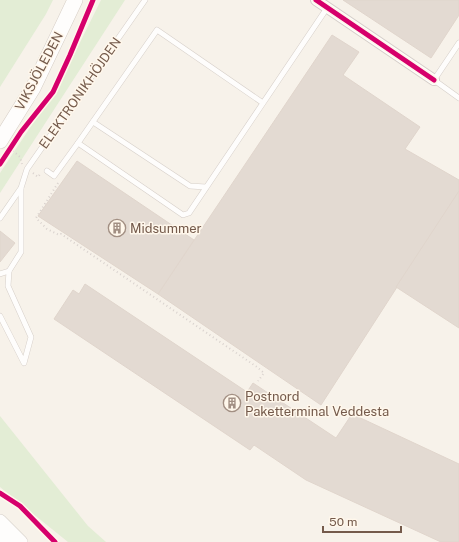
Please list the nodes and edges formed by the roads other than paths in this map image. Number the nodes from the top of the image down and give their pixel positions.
1 (76, 0) edge
2 (145, 0) edge
3 (316, 0) edge
4 (327, 8) junction
5 (459, 43) edge
6 (434, 80) junction
7 (459, 98) edge
8 (263, 103) junction
9 (93, 122) junction
10 (78, 143) junction
11 (8, 146) edge
12 (47, 171) dead end
13 (21, 188) junction
14 (206, 188) junction
15 (0, 218) edge
16 (9, 271) junction
17 (0, 274) edge
18 (0, 316) edge
19 (0, 521) edge
20 (0, 536) edge
21 (8, 542) edge
22 (21, 542) edge

1 - 11 main road, VIKSJÖLEDEN
2 - 13 lane, ELEKTRONIKHÖJDEN
3 - 4 street
4 - 6 street
4 - 8 lane, ELEKTRONIKHÖJDEN
5 - 6 lane
6 - 7 lane
8 - 9 lane, ELEKTRONIKHÖJDEN
8 - 14 lane, ELEKTRONIKHÖJDEN
9 - 10 lane, ELEKTRONIKHÖJDEN
9 - 14 lane, ELEKTRONIKHÖJDEN
10 - 12 lane, ELEKTRONIKHÖJDEN
10 - 14 lane, ELEKTRONIKHÖJDEN
13 - 15 lane, ELEKTRONIKHÖJDEN
13 - 16 lane, ELEKTRONIKHÖJDEN
16 - 17 lane
16 - 18 lane
19 - 22 street
20 - 21 street

